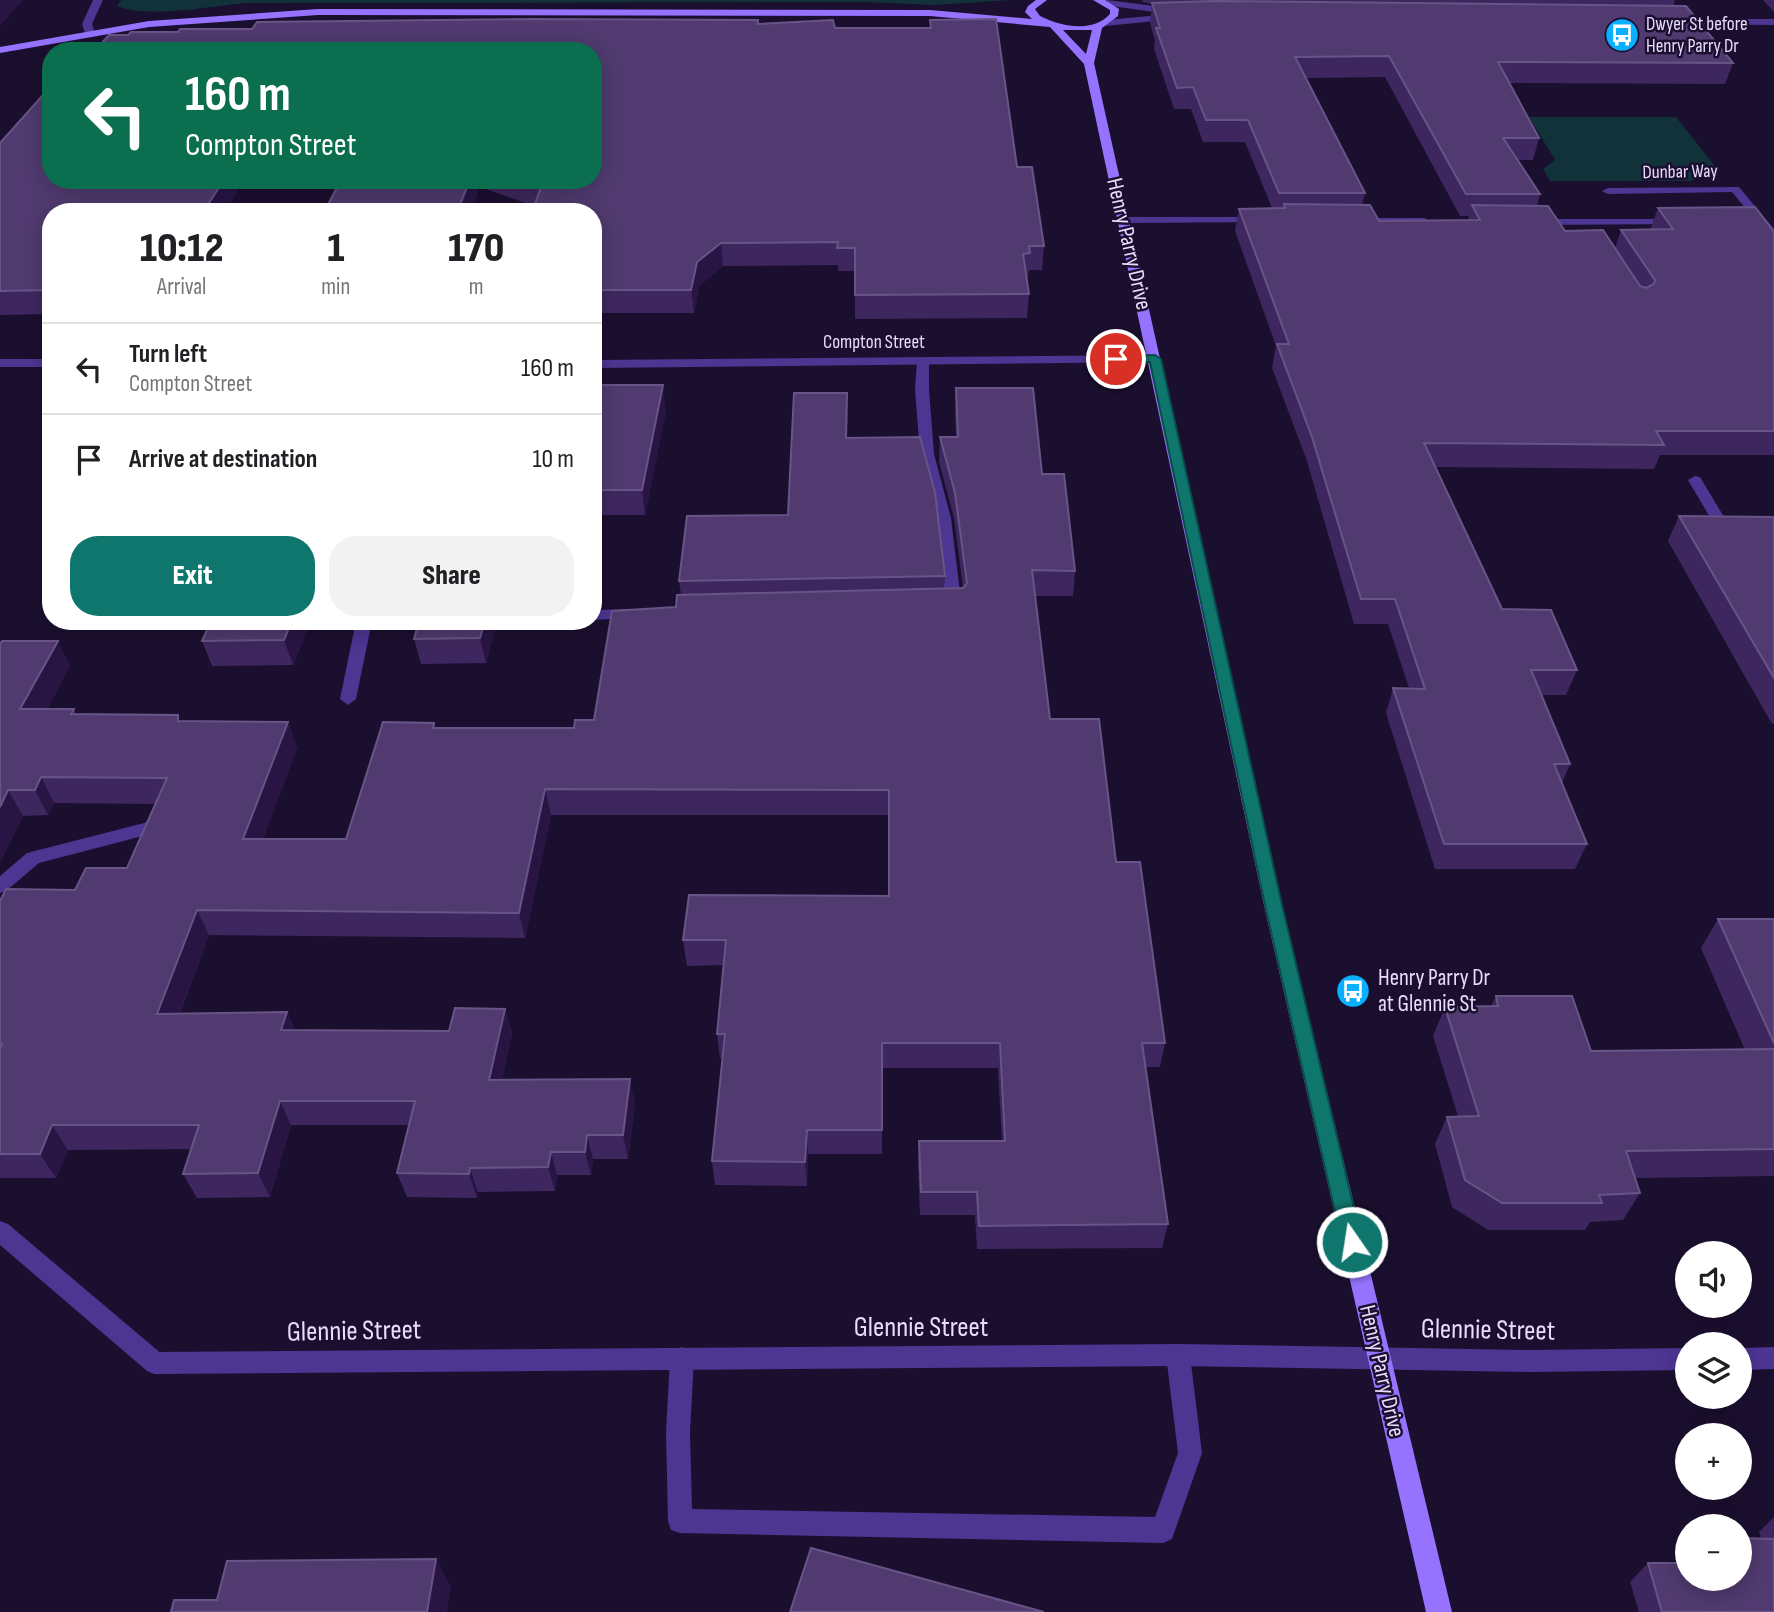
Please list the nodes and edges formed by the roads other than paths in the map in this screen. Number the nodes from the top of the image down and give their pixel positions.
1 (98, 0) edge
2 (1038, 2) edge
3 (1103, 2) edge
4 (1017, 7) dead end
5 (1000, 8) dead end
6 (930, 13) junction
7 (1659, 20) edge
8 (1774, 22) edge
9 (1049, 24) junction
10 (1101, 25) junction
11 (90, 33) junction
12 (42, 42) edge
13 (42, 42) edge
14 (0, 50) edge
15 (1089, 63) junction
16 (1608, 191) dead end
17 (1124, 220) junction
18 (1272, 220) edge
19 (1339, 221) edge
20 (1435, 221) edge
21 (1516, 222) edge
22 (1694, 222) edge
23 (1749, 223) edge
24 (1763, 223) junction
25 (1774, 236) edge
26 (1155, 359) junction
27 (923, 361) junction
28 (0, 363) edge
29 (42, 363) edge
30 (602, 364) edge
31 (1695, 480) dead end
32 (1774, 521) edge
33 (941, 609) edge
34 (649, 614) edge
35 (602, 615) edge
36 (362, 630) edge
37 (348, 699) dead end
38 (148, 828) edge
39 (0, 886) edge
40 (0, 1231) edge
41 (1178, 1355) junction
42 (682, 1358) junction
43 (1774, 1358) edge
44 (1380, 1359) junction
45 (1675, 1359) edge
46 (1752, 1359) edge
47 (1439, 1612) edge

1 - 11 street
2 - 4 main road
2 - 9 main road
3 - 10 main road, Henry Parry Drive
3 - 10 street
5 - 6 main road
6 - 9 main road
6 - 11 main road
7 - 8 street
9 - 10 main road
9 - 15 main road
10 - 15 main road, Henry Parry Drive
11 - 12 main road
13 - 14 main road
15 - 17 main road, Henry Parry Drive
16 - 24 street, Dunbar Way
17 - 18 street
17 - 26 main road, Henry Parry Drive
19 - 20 street
21 - 22 street
23 - 24 street
24 - 25 street, Dunbar Way
26 - 27 street, Compton Street
26 - 44 main road, Henry Parry Drive
27 - 30 street, Compton Street
27 - 33 street
28 - 29 street
31 - 32 street
34 - 35 street
36 - 37 street
38 - 39 street
40 - 42 street, Glennie Street
41 - 42 street, Glennie Street
41 - 42 street
41 - 44 street, Glennie Street
43 - 46 street
44 - 45 street, Glennie Street
44 - 47 main road, Henry Parry Drive

